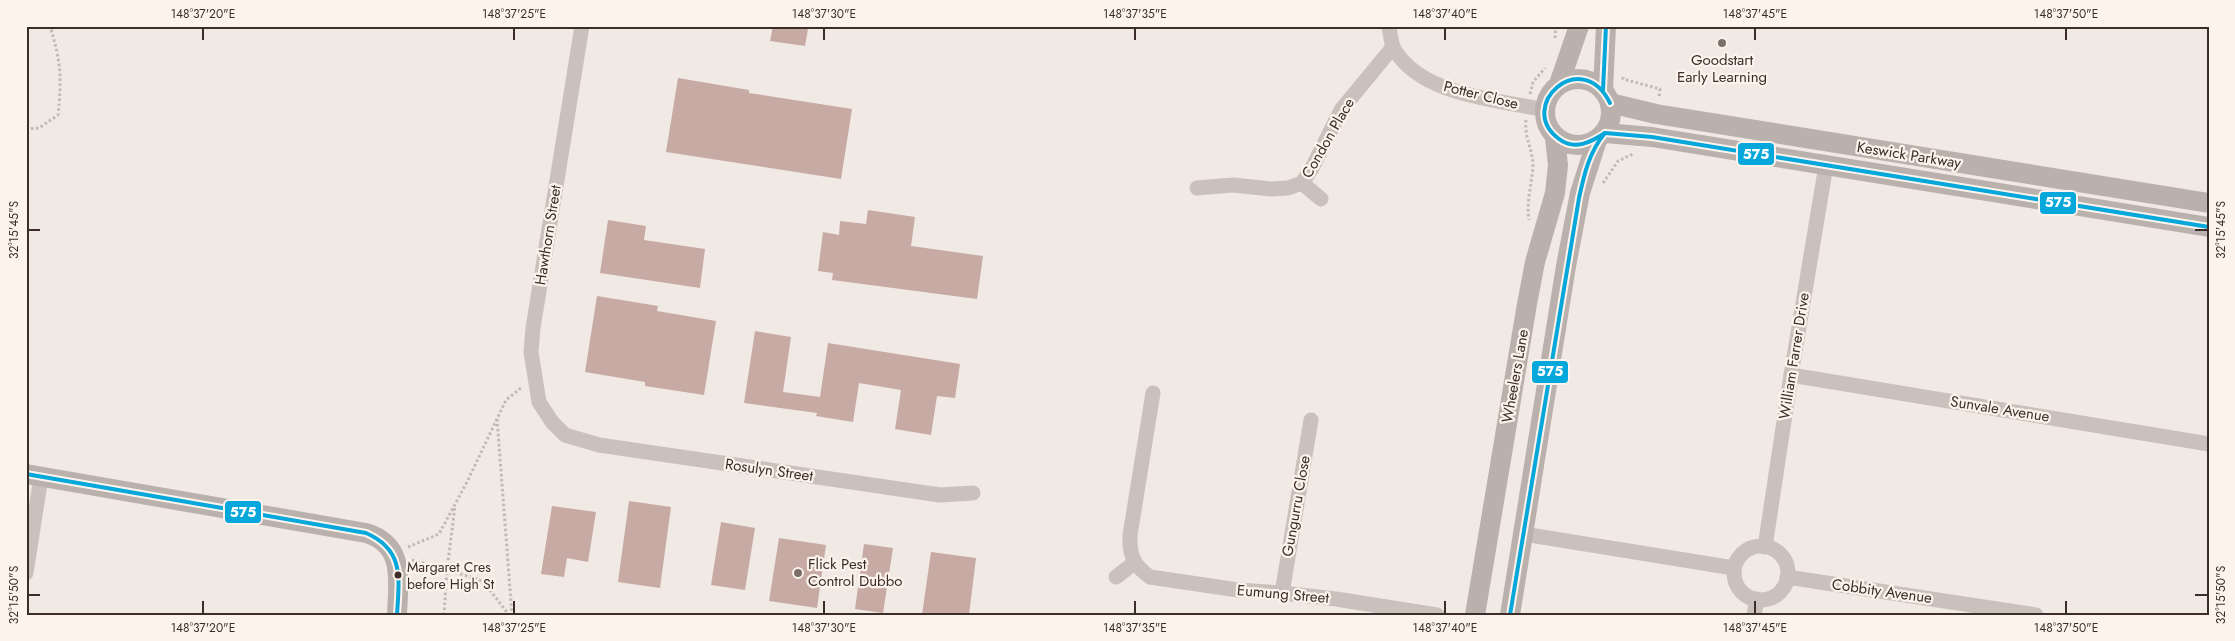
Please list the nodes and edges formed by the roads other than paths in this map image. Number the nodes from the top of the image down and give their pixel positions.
1 (582, 26) edge
2 (1389, 26) edge
3 (1579, 26) edge
4 (1606, 26) edge
5 (1393, 48) junction
6 (1559, 84) junction
7 (1606, 96) junction
8 (1536, 108) junction
9 (1601, 137) junction
10 (1556, 138) junction
11 (1826, 165) junction
12 (1302, 183) junction
13 (1197, 188) dead end
14 (1321, 199) dead end
15 (2209, 203) edge
16 (2209, 227) edge
17 (1791, 375) junction
18 (1153, 393) dead end
19 (1311, 420) dead end
20 (565, 435) joint
21 (2209, 444) edge
22 (34, 475) edge
23 (973, 493) dead end
24 (1523, 534) junction
25 (1765, 547) junction
26 (1134, 563) junction
27 (1734, 568) junction
28 (26, 573) edge
29 (1116, 577) dead end
30 (1787, 577) junction
31 (1282, 593) junction
32 (1757, 599) junction
33 (1987, 611) edge
34 (396, 615) edge
35 (1438, 615) edge
36 (1475, 615) edge
37 (1510, 615) edge
38 (1754, 615) edge
39 (2036, 615) edge

1 - 20 street, Hawthorn Street
2 - 5 street
3 - 6 street
4 - 7 street
5 - 8 street, Potter Close
5 - 12 street, Condon Place
6 - 7 street
6 - 8 street
7 - 9 street
7 - 15 street, Keswick Parkway
8 - 10 street
9 - 10 street
9 - 11 street, Keswick Parkway
9 - 24 street
10 - 36 street, Wheelers Lane
11 - 16 street, Keswick Parkway
11 - 17 street, William Farrer Drive
12 - 13 street, Condon Place
12 - 14 street, Condon Place
17 - 21 street, Sunvale Avenue
17 - 25 street, William Farrer Drive
18 - 26 street
19 - 31 street, Gungurru Close
20 - 23 street, Rosulyn Street
22 - 28 street
22 - 34 street
24 - 27 street
24 - 37 street
25 - 27 street
25 - 30 street
26 - 29 street
26 - 31 street, Eumung Street
27 - 32 street
30 - 32 street
30 - 33 street, Cobbity Avenue
31 - 35 street, Eumung Street
32 - 38 street
33 - 39 street, Cobbity Avenue

